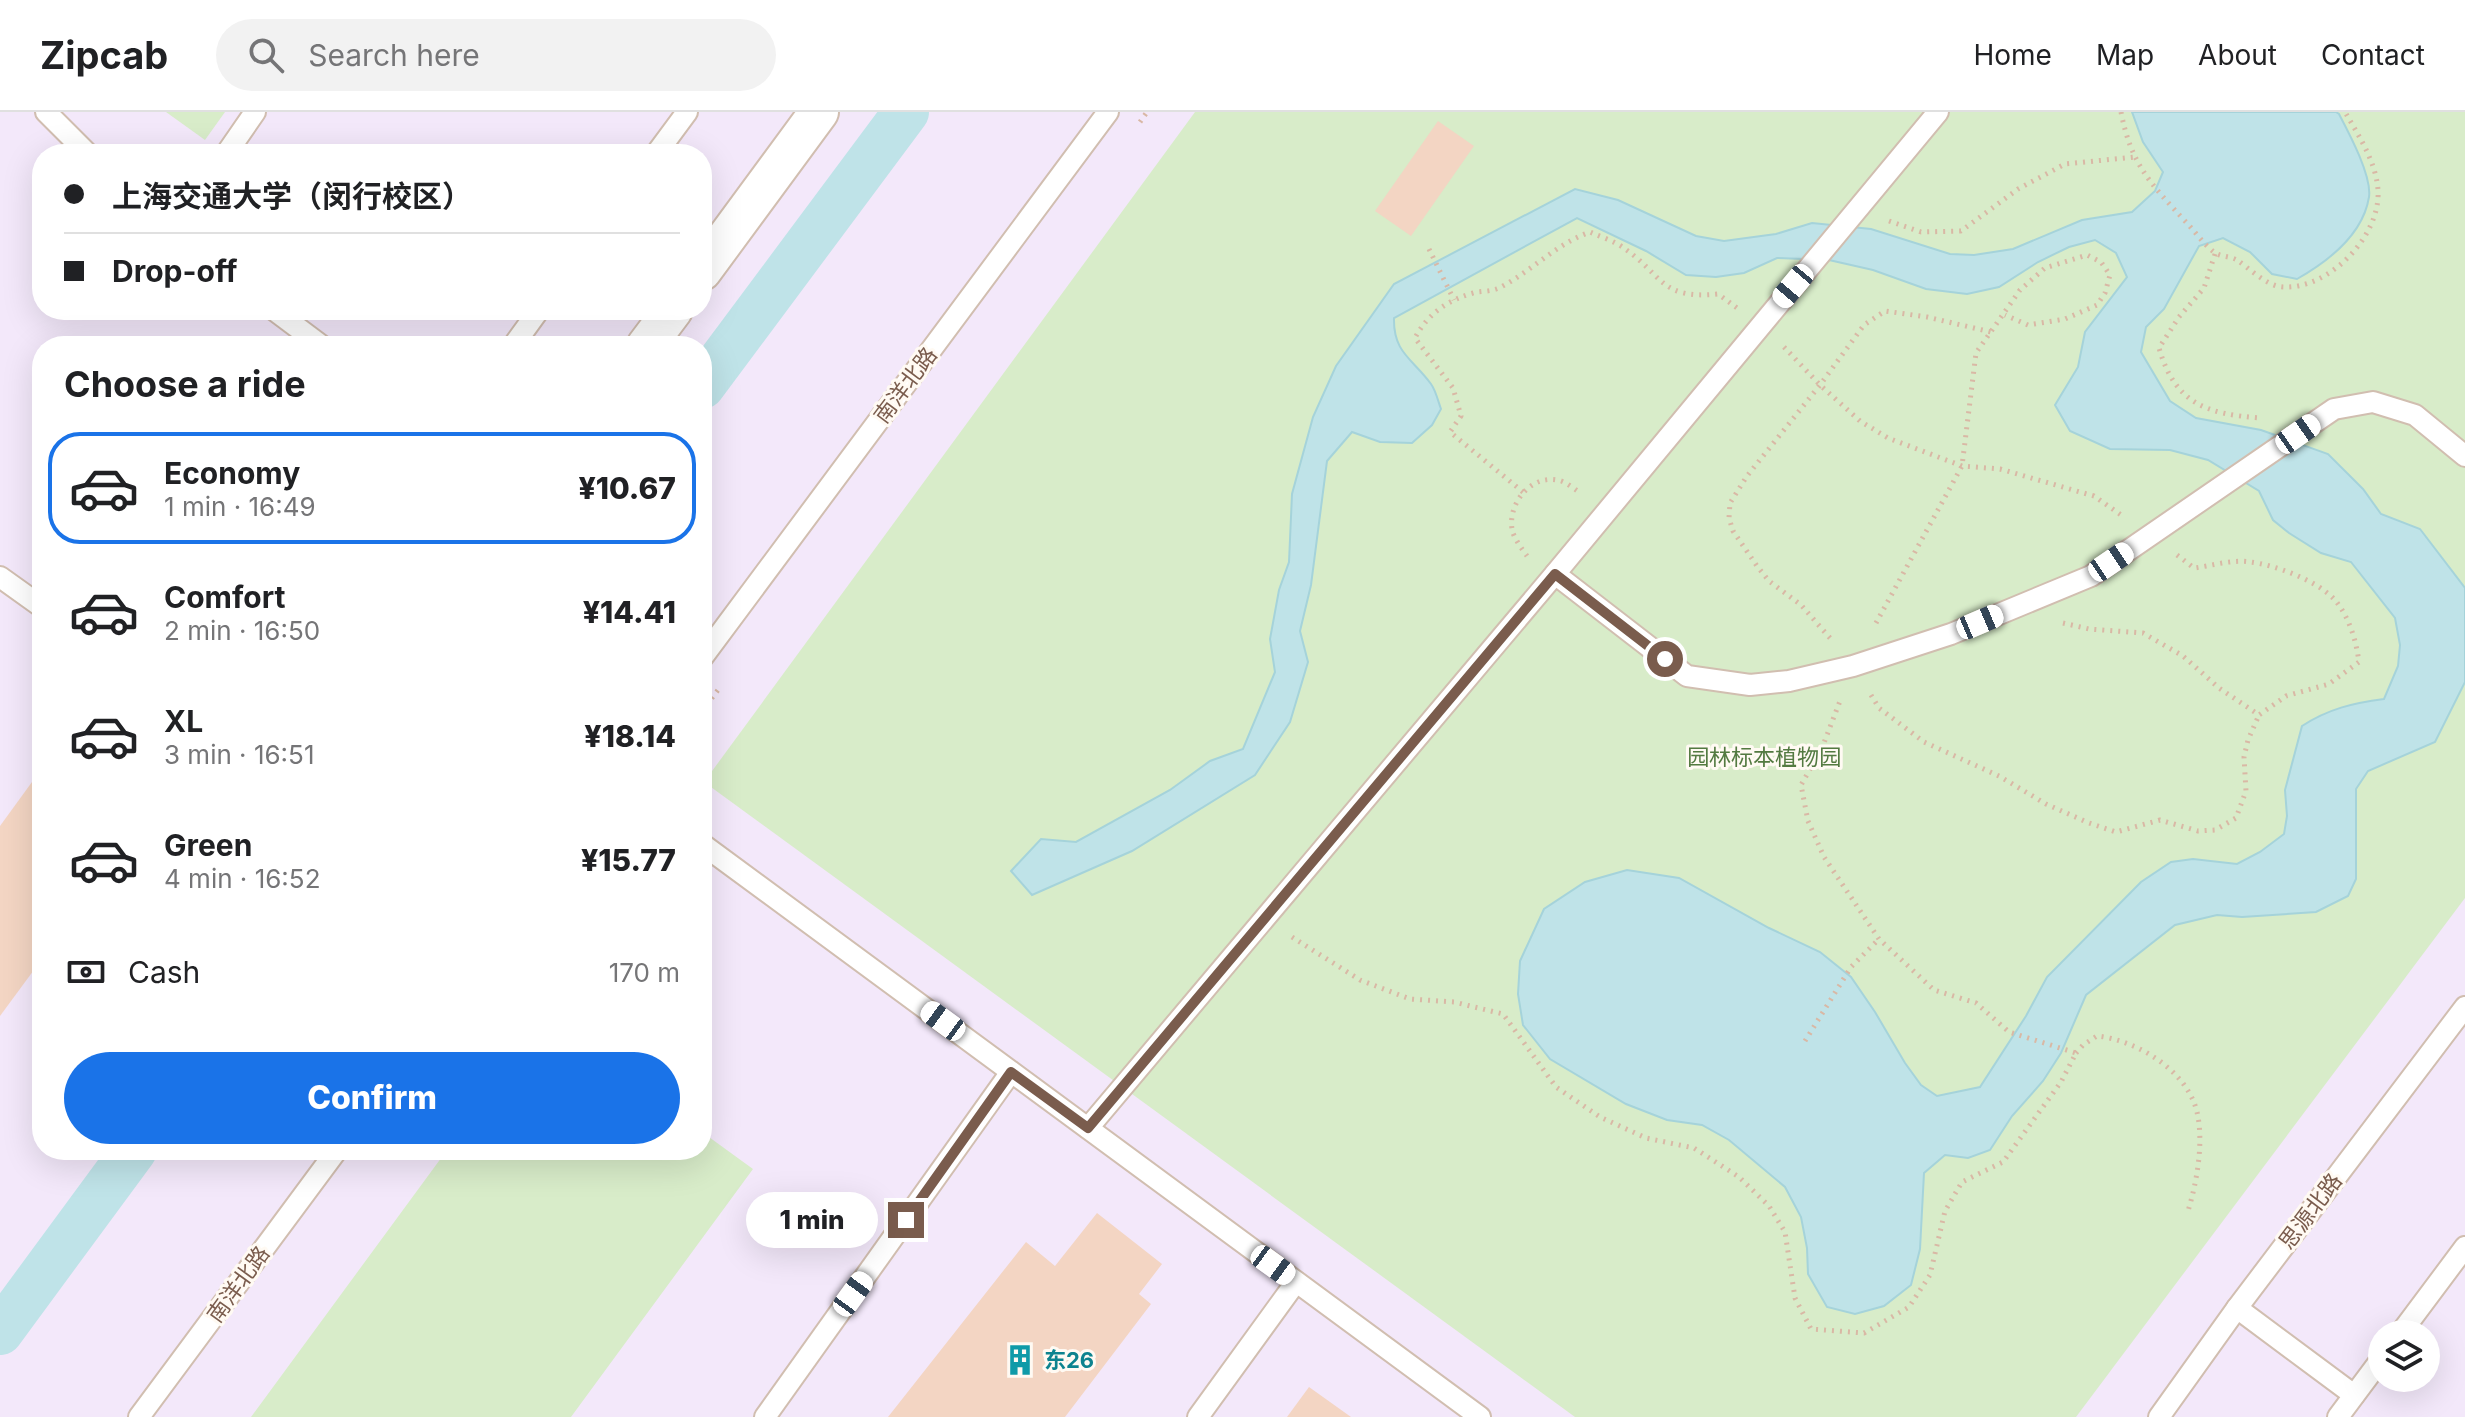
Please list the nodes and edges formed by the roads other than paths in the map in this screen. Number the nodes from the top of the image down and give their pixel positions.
1 (46, 112) edge
2 (255, 112) edge
3 (687, 112) edge
4 (819, 112) edge
5 (1108, 112) edge
6 (1938, 112) edge
7 (78, 144) edge
8 (233, 144) edge
9 (663, 144) edge
10 (712, 257) edge
11 (287, 320) edge
12 (309, 336) edge
13 (2465, 456) edge
14 (1555, 574) junction
15 (0, 577) edge
16 (32, 600) edge
17 (712, 645) edge
18 (712, 851) edge
19 (2465, 1007) edge
20 (1011, 1072) junction
21 (1088, 1128) junction
22 (330, 1160) edge
23 (2465, 1247) edge
24 (1296, 1282) junction
25 (2237, 1308) junction
26 (2410, 1320) edge
27 (2368, 1376) edge
28 (2354, 1395) junction
29 (139, 1417) edge
30 (765, 1417) edge
31 (1198, 1417) edge
32 (1480, 1417) edge
33 (2159, 1417) edge
34 (2338, 1417) edge

1 - 7 lane
2 - 8 lane
3 - 9 lane
4 - 10 street
5 - 17 lane, 南洋北路
6 - 14 lane
11 - 12 lane
13 - 14 lane
14 - 21 lane
15 - 16 lane
18 - 20 lane
19 - 25 lane, 思源北路
20 - 21 lane
20 - 30 lane
21 - 24 lane
22 - 29 lane, 南洋北路
23 - 26 lane
24 - 31 lane
24 - 32 lane
25 - 28 lane
25 - 33 lane, 思源北路
27 - 28 lane
28 - 34 lane

